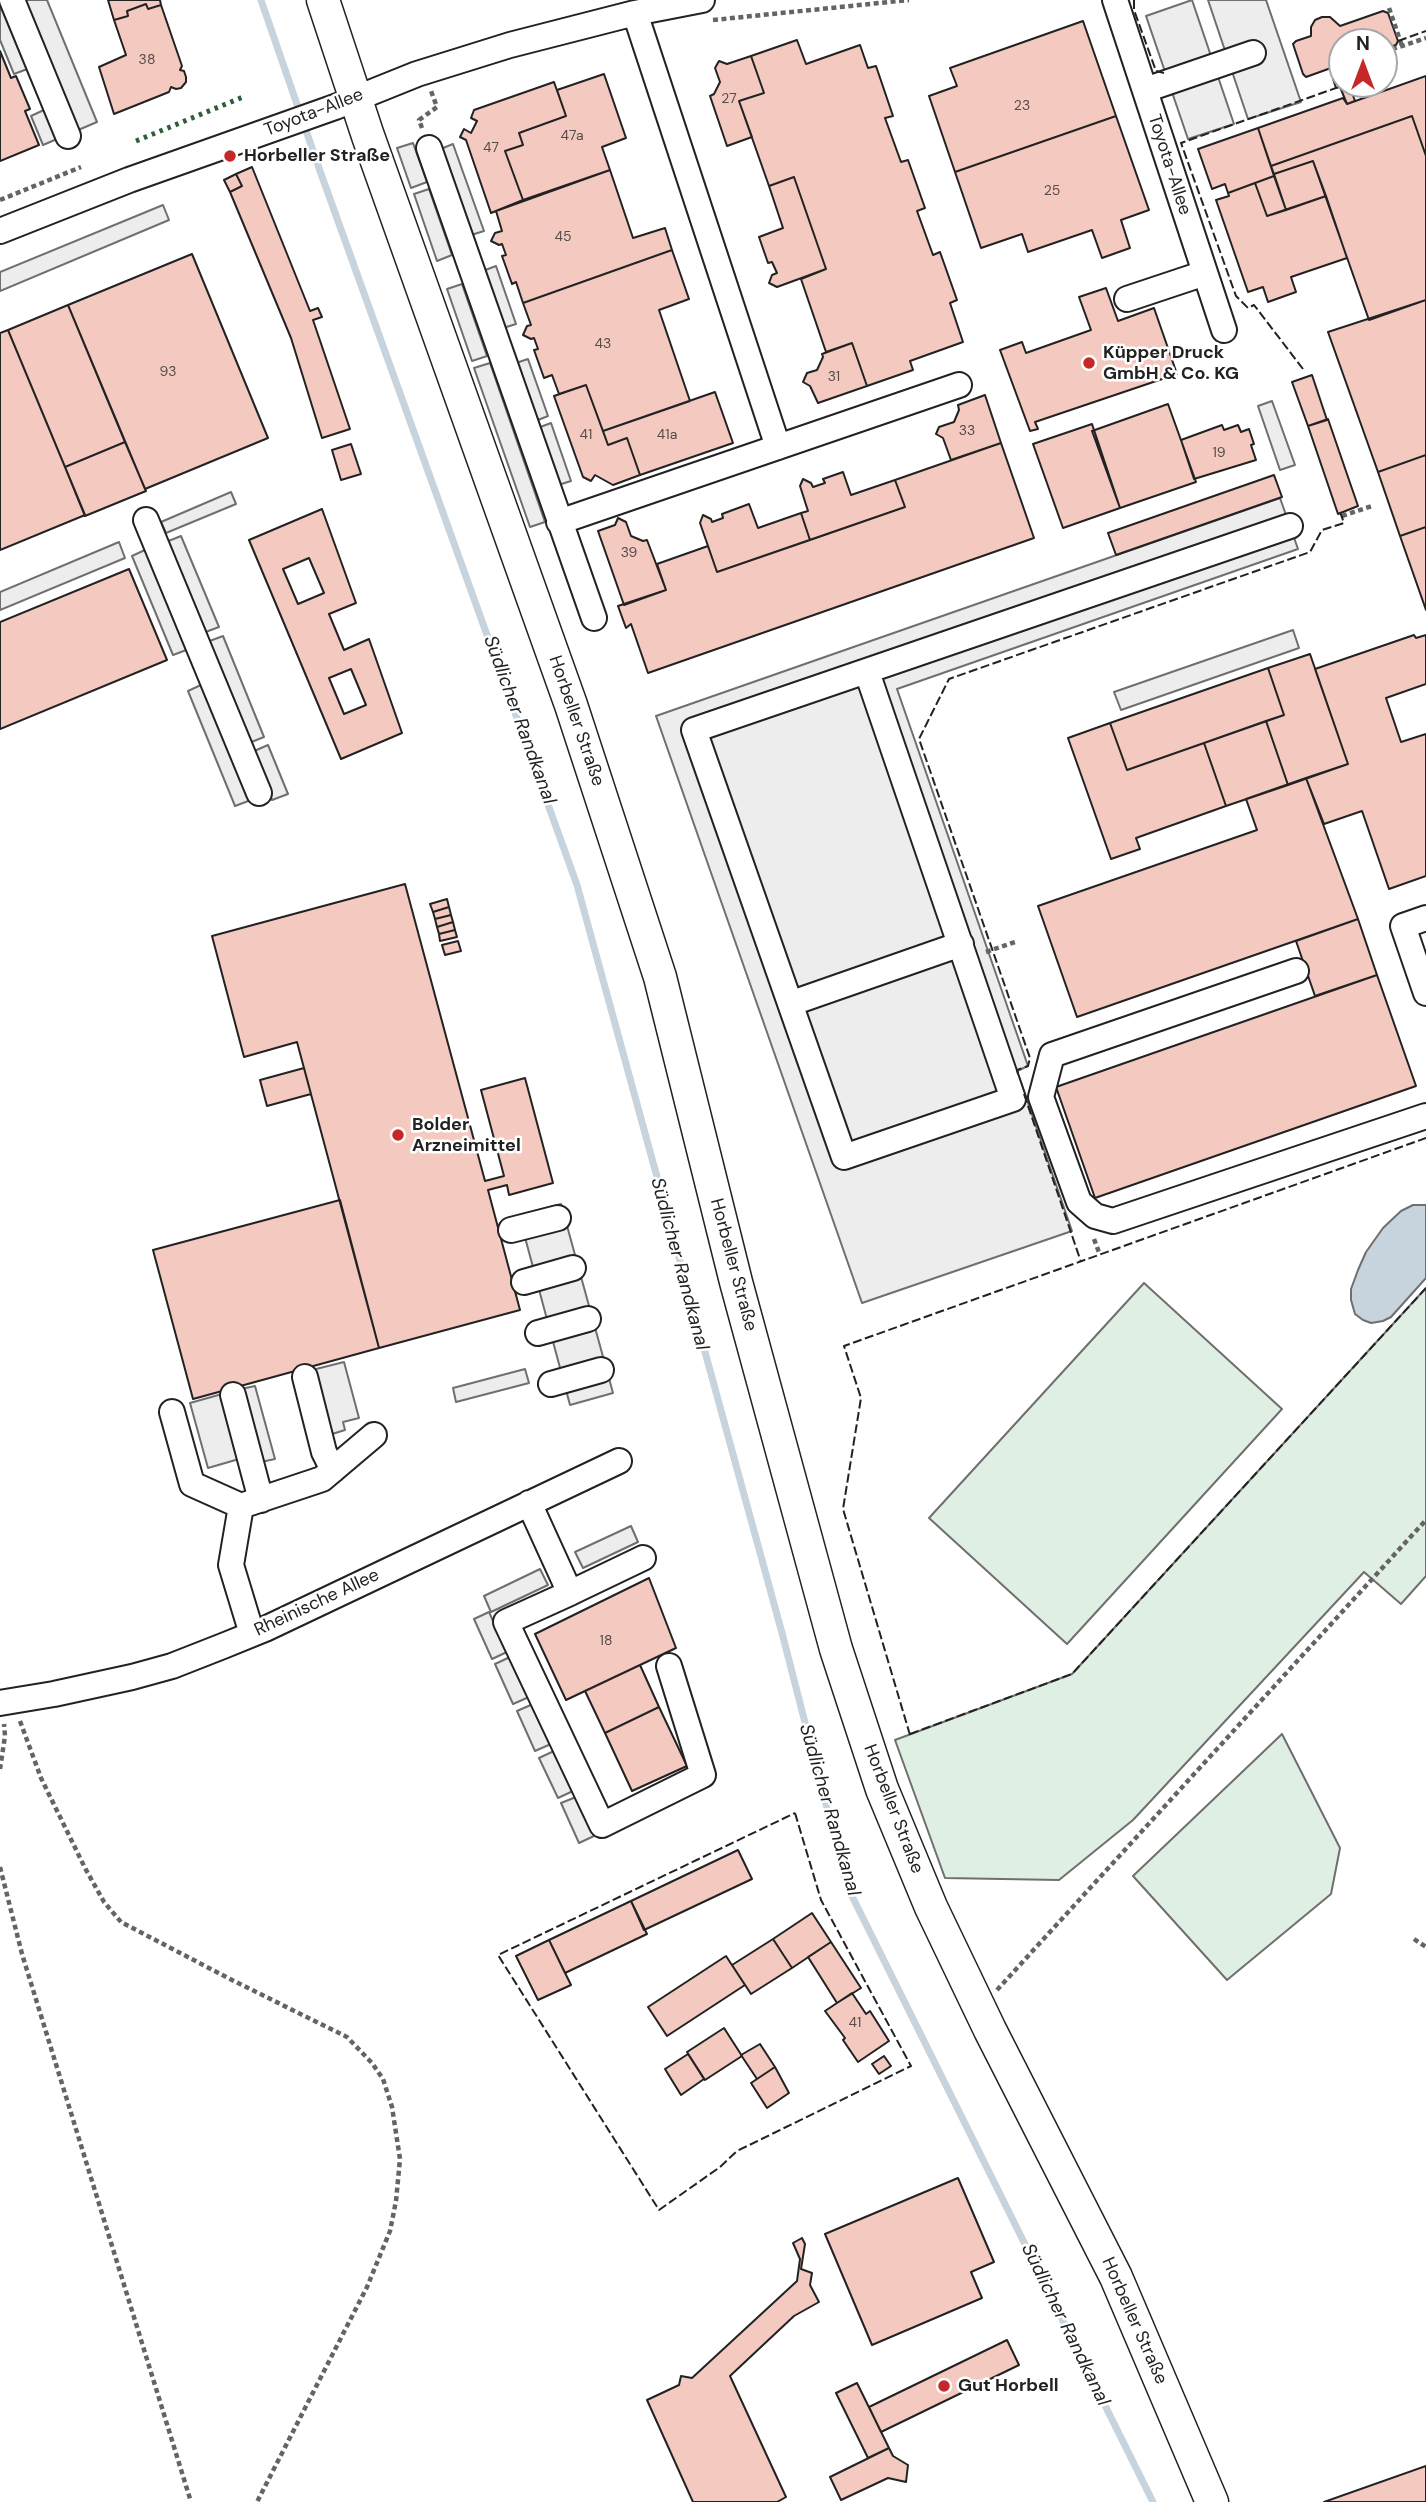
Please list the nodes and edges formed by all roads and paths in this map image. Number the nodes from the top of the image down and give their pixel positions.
1 (12, 0) edge
2 (323, 0) edge
3 (702, 0) edge
4 (1115, 0) edge
5 (1389, 8) dead end
6 (635, 13) junction
7 (1426, 38) edge
8 (1402, 46) junction
9 (1398, 47) edge
10 (1253, 53) dead end
11 (431, 90) dead end
12 (1145, 90) junction
13 (342, 103) junction
14 (68, 136) dead end
15 (429, 148) joint
16 (81, 167) dead end
17 (0, 200) edge
18 (0, 231) edge
19 (1205, 273) junction
20 (1128, 299) dead end
21 (1224, 330) dead end
22 (959, 385) dead end
23 (778, 447) junction
24 (1373, 506) dead end
25 (1342, 516) dead end
26 (146, 520) dead end
27 (559, 522) junction
28 (1290, 526) dead end
29 (594, 618) dead end
30 (867, 672) junction
31 (259, 793) dead end
32 (1426, 918) edge
33 (1015, 942) dead end
34 (963, 951) junction
35 (1296, 971) dead end
36 (1426, 993) edge
37 (792, 1003) junction
38 (1426, 1115) edge
39 (558, 1217) dead end
40 (511, 1230) dead end
41 (573, 1268) dead end
42 (524, 1282) dead end
43 (588, 1319) dead end
44 (538, 1333) dead end
45 (601, 1370) dead end
46 (305, 1377) dead end
47 (551, 1384) dead end
48 (233, 1395) dead end
49 (172, 1412) dead end
50 (374, 1435) dead end
51 (619, 1461) dead end
52 (333, 1470) junction
53 (251, 1503) junction
54 (529, 1503) junction
55 (1426, 1520) edge
56 (643, 1559) dead end
57 (570, 1592) junction
58 (251, 1634) junction
59 (669, 1665) dead end
60 (4, 1702) edge
61 (0, 1769) edge
62 (0, 1867) edge
63 (1414, 1939) dead end
64 (1426, 1947) edge
65 (980, 2009) junction
66 (191, 2502) edge
67 (257, 2502) edge
68 (1212, 2502) edge

1 - 14 street
2 - 13 main road, Horbeller Straße
3 - 6 street, Toyota-Allee
4 - 12 street, Toyota-Allee
5 - 8 path
6 - 13 street, Toyota-Allee
6 - 23 street
7 - 8 path
8 - 9 path
10 - 12 street
11 - 15 path
12 - 19 street, Toyota-Allee
13 - 18 street, Toyota-Allee
13 - 65 main road, Horbeller Straße
15 - 27 street
16 - 17 path
19 - 20 street
19 - 21 street, Toyota-Allee
22 - 23 street
23 - 27 street
24 - 25 path
26 - 31 street
27 - 29 street
28 - 30 street
30 - 34 street
30 - 37 street
32 - 36 street
33 - 34 path
34 - 37 street
34 - 37 street
35 - 38 street
39 - 40 street
41 - 42 street
43 - 44 street
45 - 47 street
46 - 52 street
48 - 53 street
49 - 53 street
50 - 52 street
51 - 54 street, Rheinische Allee
52 - 53 street
53 - 58 street
54 - 57 street
54 - 58 street, Rheinische Allee
55 - 65 path
56 - 57 street
57 - 59 street
58 - 60 street, Rheinische Allee
60 - 61 path
60 - 67 path
62 - 66 path
63 - 64 path
65 - 68 main road, Horbeller Straße

